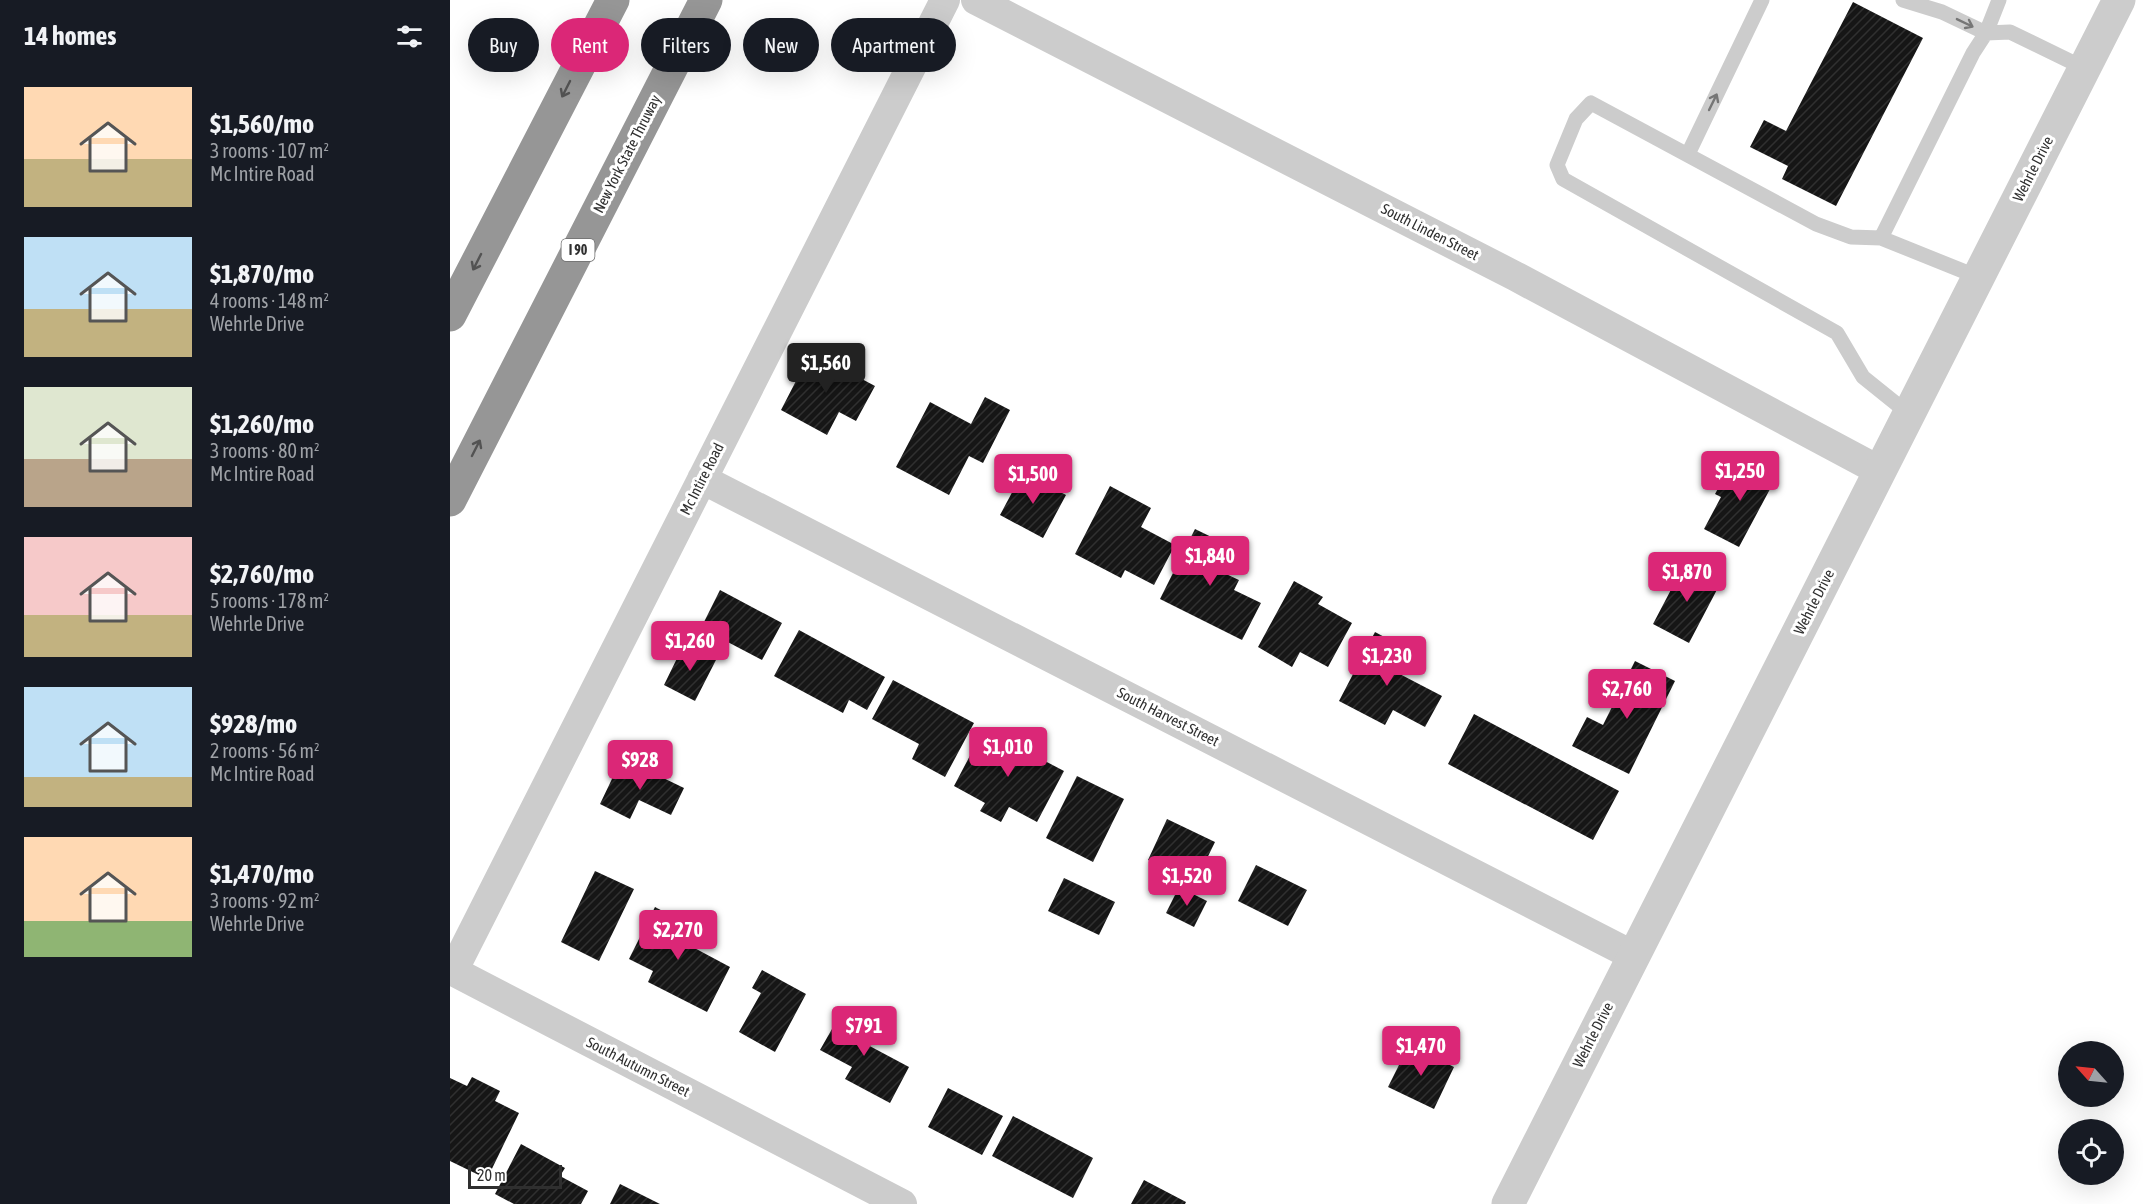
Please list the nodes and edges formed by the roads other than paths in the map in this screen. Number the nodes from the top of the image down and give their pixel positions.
1 (613, 0) edge
2 (706, 0) edge
3 (945, 0) edge
4 (975, 0) edge
5 (1762, 0) edge
6 (1903, 0) edge
7 (1999, 0) edge
8 (2119, 0) edge
9 (1986, 33) junction
10 (2084, 68) junction
11 (1688, 154) junction
12 (1881, 238) junction
13 (1978, 278) junction
14 (450, 315) edge
15 (1909, 414) junction
16 (1880, 471) junction
17 (702, 478) junction
18 (450, 500) edge
19 (493, 893) joint
20 (1634, 956) junction
21 (902, 1204) edge
22 (1508, 1204) edge

1 -> 14 highway
18 -> 2 highway, New York State Thruway / I 90
3 - 17 street, Mc Intire Road
4 - 16 street, South Linden Street
11 -> 5 lane
6 -> 9 lane
7 - 9 lane
8 - 10 street, Wehrle Drive
9 - 10 lane
9 - 12 lane
10 - 13 street, Wehrle Drive
11 - 12 lane
11 - 15 lane
12 - 13 lane
13 - 15 street, Wehrle Drive
15 - 16 street, Wehrle Drive
16 - 20 street, Wehrle Drive
17 - 19 street, Mc Intire Road
17 - 20 street, South Harvest Street
19 - 21 street, South Autumn Street
20 - 22 street, Wehrle Drive

